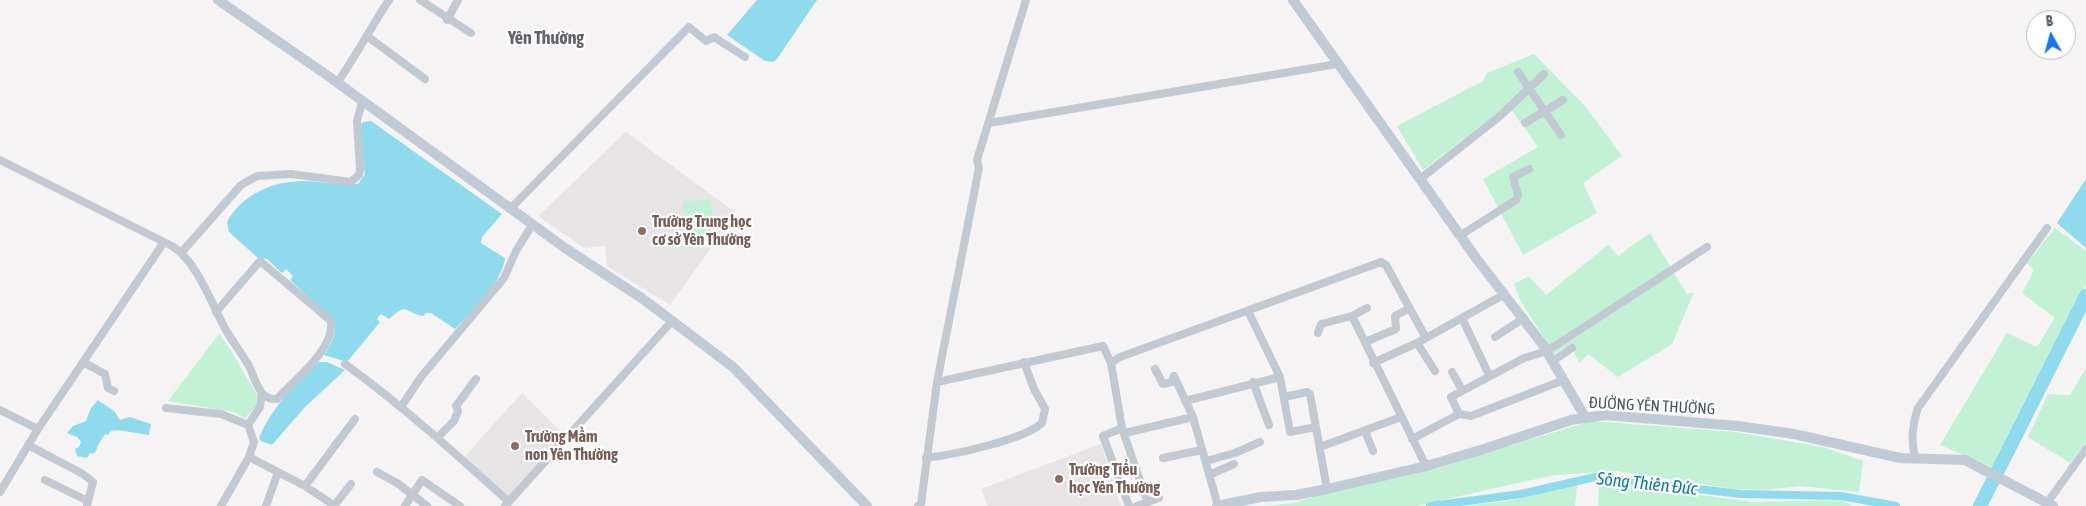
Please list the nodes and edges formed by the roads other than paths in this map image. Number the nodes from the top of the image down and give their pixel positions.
1 (218, 0) edge
2 (389, 0) edge
3 (420, 0) edge
4 (458, 0) edge
5 (1026, 0) edge
6 (1293, 0) edge
7 (448, 20) junction
8 (471, 34) dead end
9 (367, 36) junction
10 (745, 57) dead end
11 (1337, 64) junction
12 (1518, 72) dead end
13 (1544, 74) dead end
14 (425, 80) dead end
15 (338, 83) junction
16 (1529, 89) junction
17 (1563, 100) dead end
18 (362, 102) junction
19 (1544, 111) junction
20 (989, 123) junction
21 (1524, 123) dead end
22 (1562, 135) dead end
23 (0, 160) edge
24 (1529, 170) dead end
25 (1420, 179) junction
26 (510, 209) junction
27 (532, 225) junction
28 (2047, 228) dead end
29 (1464, 233) junction
30 (164, 242) junction
31 (1708, 247) dead end
32 (181, 253) junction
33 (1505, 294) junction
34 (1367, 308) dead end
35 (1410, 308) junction
36 (1248, 311) junction
37 (216, 312) junction
38 (1352, 316) junction
39 (1462, 318) junction
40 (1524, 318) junction
41 (672, 321) junction
42 (1318, 334) dead end
43 (1495, 337) dead end
44 (1426, 338) junction
45 (1365, 342) junction
46 (1417, 343) junction
47 (1572, 348) dead end
48 (1547, 351) junction
49 (1553, 361) junction
50 (83, 362) junction
51 (1024, 362) junction
52 (1111, 363) junction
53 (1373, 363) junction
54 (345, 364) dead end
55 (1155, 369) dead end
56 (1435, 371) dead end
57 (1452, 372) dead end
58 (1490, 375) junction
59 (1280, 377) junction
60 (476, 379) dead end
61 (1564, 380) junction
62 (937, 382) junction
63 (1254, 382) junction
64 (1462, 390) junction
65 (114, 391) dead end
66 (262, 394) junction
67 (1284, 396) junction
68 (1186, 401) junction
69 (401, 407) junction
70 (166, 408) dead end
71 (0, 410) edge
72 (1458, 414) junction
73 (1401, 416) junction
74 (1585, 416) junction
75 (1193, 417) junction
76 (355, 418) dead end
77 (248, 425) junction
78 (1268, 425) dead end
79 (1316, 427) junction
80 (38, 429) junction
81 (1123, 430) junction
82 (1365, 430) junction
83 (437, 438) junction
84 (1412, 439) junction
85 (1260, 442) dead end
86 (28, 445) junction
87 (1320, 447) junction
88 (2086, 449) edge
89 (1202, 450) junction
90 (1373, 451) dead end
91 (250, 458) junction
92 (926, 458) junction
93 (1163, 458) dead end
94 (1915, 458) junction
95 (1206, 462) junction
96 (1234, 464) dead end
97 (1426, 466) junction
98 (278, 472) junction
99 (377, 472) dead end
100 (1209, 475) junction
101 (45, 480) dead end
102 (351, 484) dead end
103 (306, 486) junction
104 (1327, 489) junction
105 (0, 492) edge
106 (412, 494) junction
107 (1159, 498) dead end
108 (1147, 501) junction
109 (88, 504) edge
110 (507, 504) edge
111 (2050, 504) edge
112 (221, 506) edge
113 (266, 506) edge
114 (334, 506) edge
115 (405, 506) edge
116 (427, 506) edge
117 (460, 506) edge
118 (867, 506) edge
119 (918, 506) edge
120 (1129, 506) edge
121 (1137, 506) edge
122 (1217, 506) edge

1 - 15 main road
2 - 9 street
3 - 7 street
4 - 7 street
5 - 20 street
6 - 11 main road
7 - 8 street
9 - 14 street
9 - 15 street
10 - 26 street
11 - 20 street
11 - 25 main road
12 - 16 street
13 - 16 street
15 - 18 main road
16 - 19 street
16 - 25 street
17 - 19 street
18 - 26 main road
18 - 32 street
19 - 21 street
19 - 22 street
20 - 62 street
23 - 30 street
24 - 29 street
25 - 29 main road
26 - 27 main road
27 - 41 main road
27 - 69 street
28 - 94 street
29 - 33 main road
30 - 32 street
30 - 50 street
31 - 48 street
32 - 37 street
33 - 39 street
33 - 40 main road
34 - 38 street
35 - 36 street
35 - 44 street
35 - 45 street
36 - 52 street
36 - 59 street
37 - 66 street
37 - 66 street
38 - 42 street
38 - 45 street
39 - 44 street
39 - 58 street
40 - 43 street
40 - 48 main road
41 - 110 street
41 - 118 main road
44 - 46 street
45 - 53 street
46 - 53 street
46 - 56 street
47 - 49 street
48 - 49 main road
48 - 58 street
49 - 61 main road
50 - 65 street
50 - 80 street
51 - 52 street
51 - 62 street
51 - 92 street
52 - 81 street
53 - 73 street
54 - 69 street
55 - 68 street
57 - 64 street
58 - 64 street
59 - 63 street
59 - 67 street
60 - 83 street
61 - 72 street
61 - 74 main road
62 - 92 street
63 - 68 street
63 - 78 street
64 - 72 street
66 - 77 street
67 - 79 street
67 - 79 street
68 - 75 street
69 - 83 street
70 - 77 street
71 - 80 street
72 - 84 street
73 - 82 street
73 - 84 street
74 - 94 main road, ĐƯỜNG YÊN THƯỜNG
74 - 97 main road, ĐƯỜNG YÊN THƯỜNG
75 - 81 street
75 - 89 street
76 - 103 street
77 - 91 street
79 - 87 street
80 - 86 street
81 - 108 street
81 - 120 street
82 - 87 street
82 - 90 street
83 - 110 street
84 - 97 street
85 - 95 street
86 - 105 street
86 - 109 street
87 - 104 street
88 - 111 street
89 - 93 street
89 - 95 street
91 - 98 street
91 - 112 street
92 - 119 street
94 - 111 main road, ĐƯỜNG YÊN THƯỜNG
95 - 100 street
96 - 100 street
97 - 104 main road, ĐƯỜNG YÊN THƯỜNG
98 - 103 street
98 - 113 street
99 - 106 street
100 - 122 street
101 - 109 street
102 - 114 street
103 - 114 street
104 - 122 main road, ĐƯỜNG YÊN THƯỜNG
106 - 115 street
106 - 116 street
106 - 117 street
107 - 108 street
108 - 121 street

